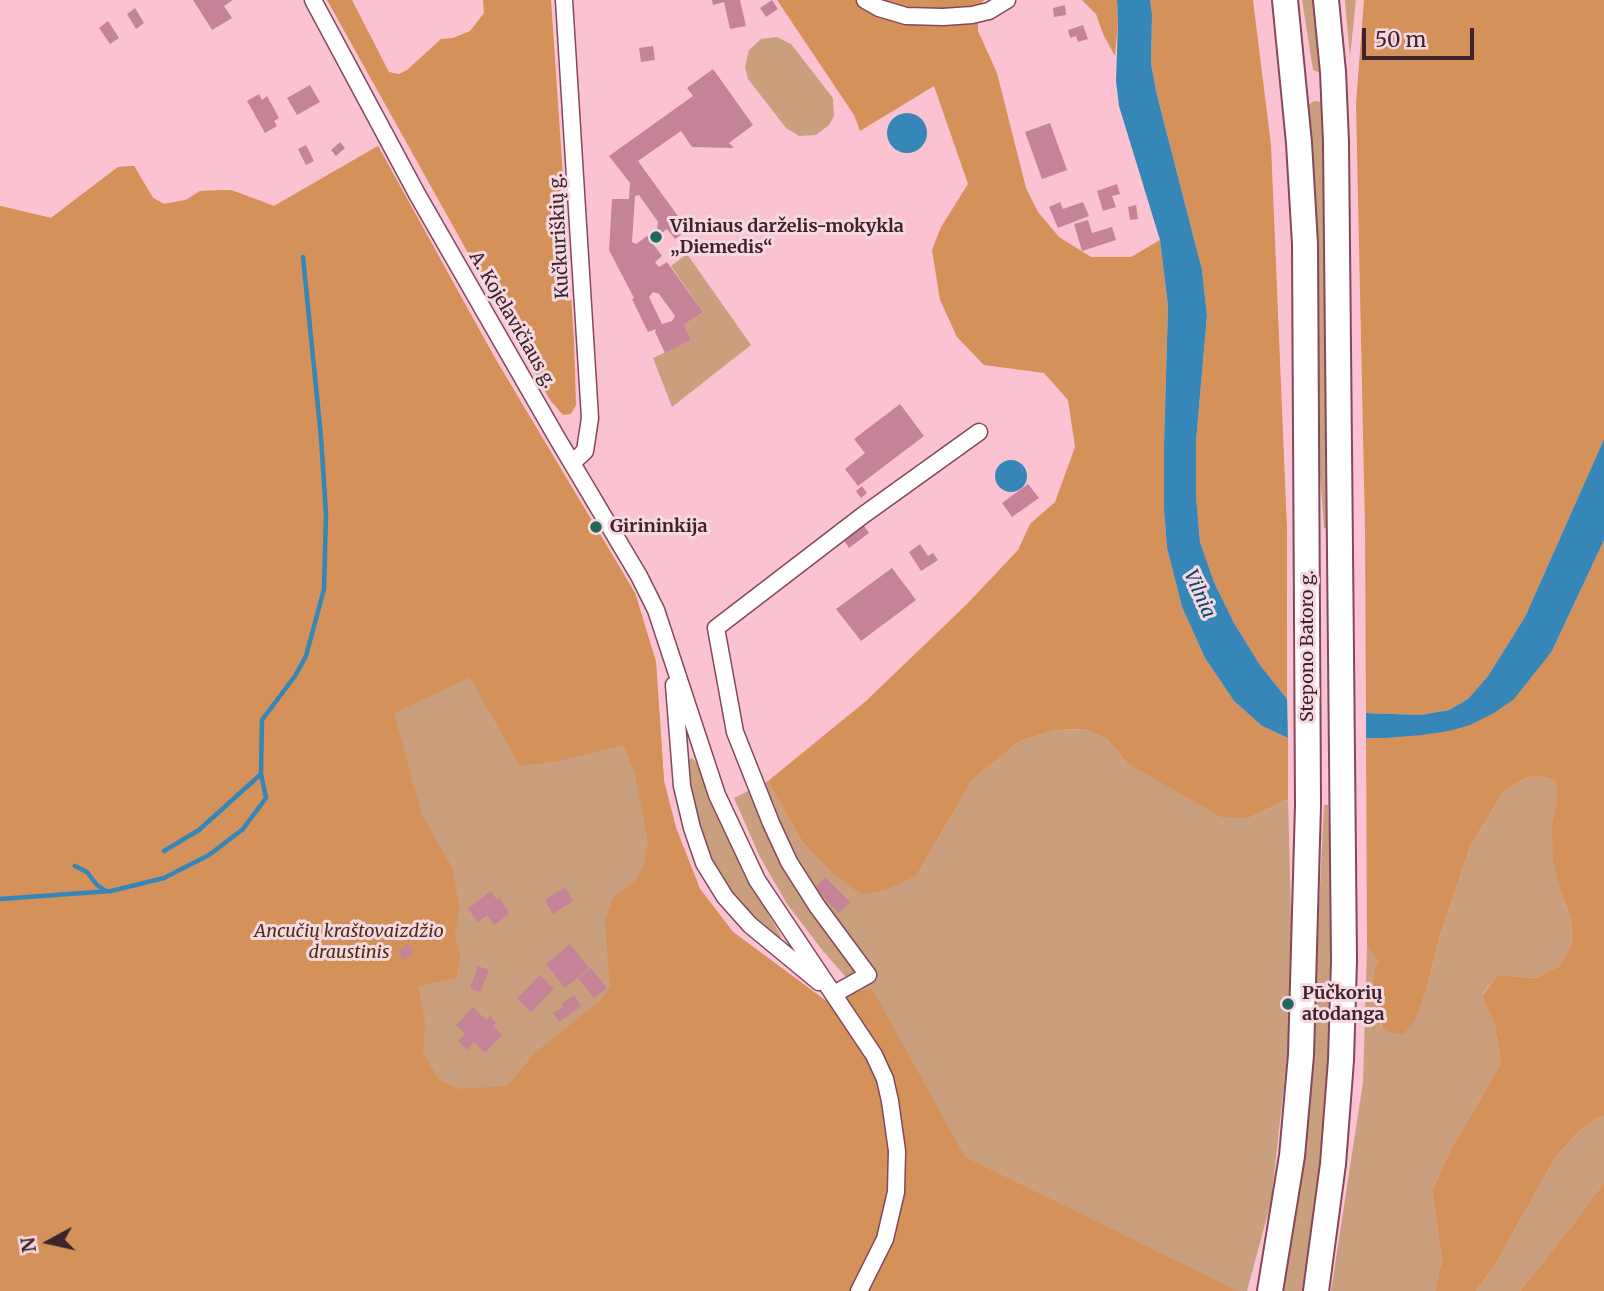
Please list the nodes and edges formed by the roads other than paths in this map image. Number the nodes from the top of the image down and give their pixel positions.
1 (313, 0) edge
2 (565, 0) edge
3 (865, 0) edge
4 (1007, 0) edge
5 (1285, 0) edge
6 (1292, 0) edge
7 (1326, 0) edge
8 (1338, 0) edge
9 (1333, 72) junction
10 (979, 432) dead end
11 (572, 463) junction
12 (673, 661) junction
13 (834, 994) junction
14 (859, 1291) edge
15 (1270, 1291) edge
16 (1316, 1291) edge

1 - 11 street, A. Kojelavičiaus g.
2 - 11 street, Kučkuriškių g.
3 - 4 street
5 - 15 main road, Stepono Batoro g.
6 - 9 main road
7 - 9 main road, Stepono Batoro g.
8 - 9 street
9 - 16 main road, Stepono Batoro g.
10 - 13 street
11 - 12 street, A. Kojelavičiaus g.
12 - 13 street, A. Kojelavičiaus g.
12 - 13 street, A. Kojelavičiaus g.
13 - 14 street, A. Kojelavičiaus g.

